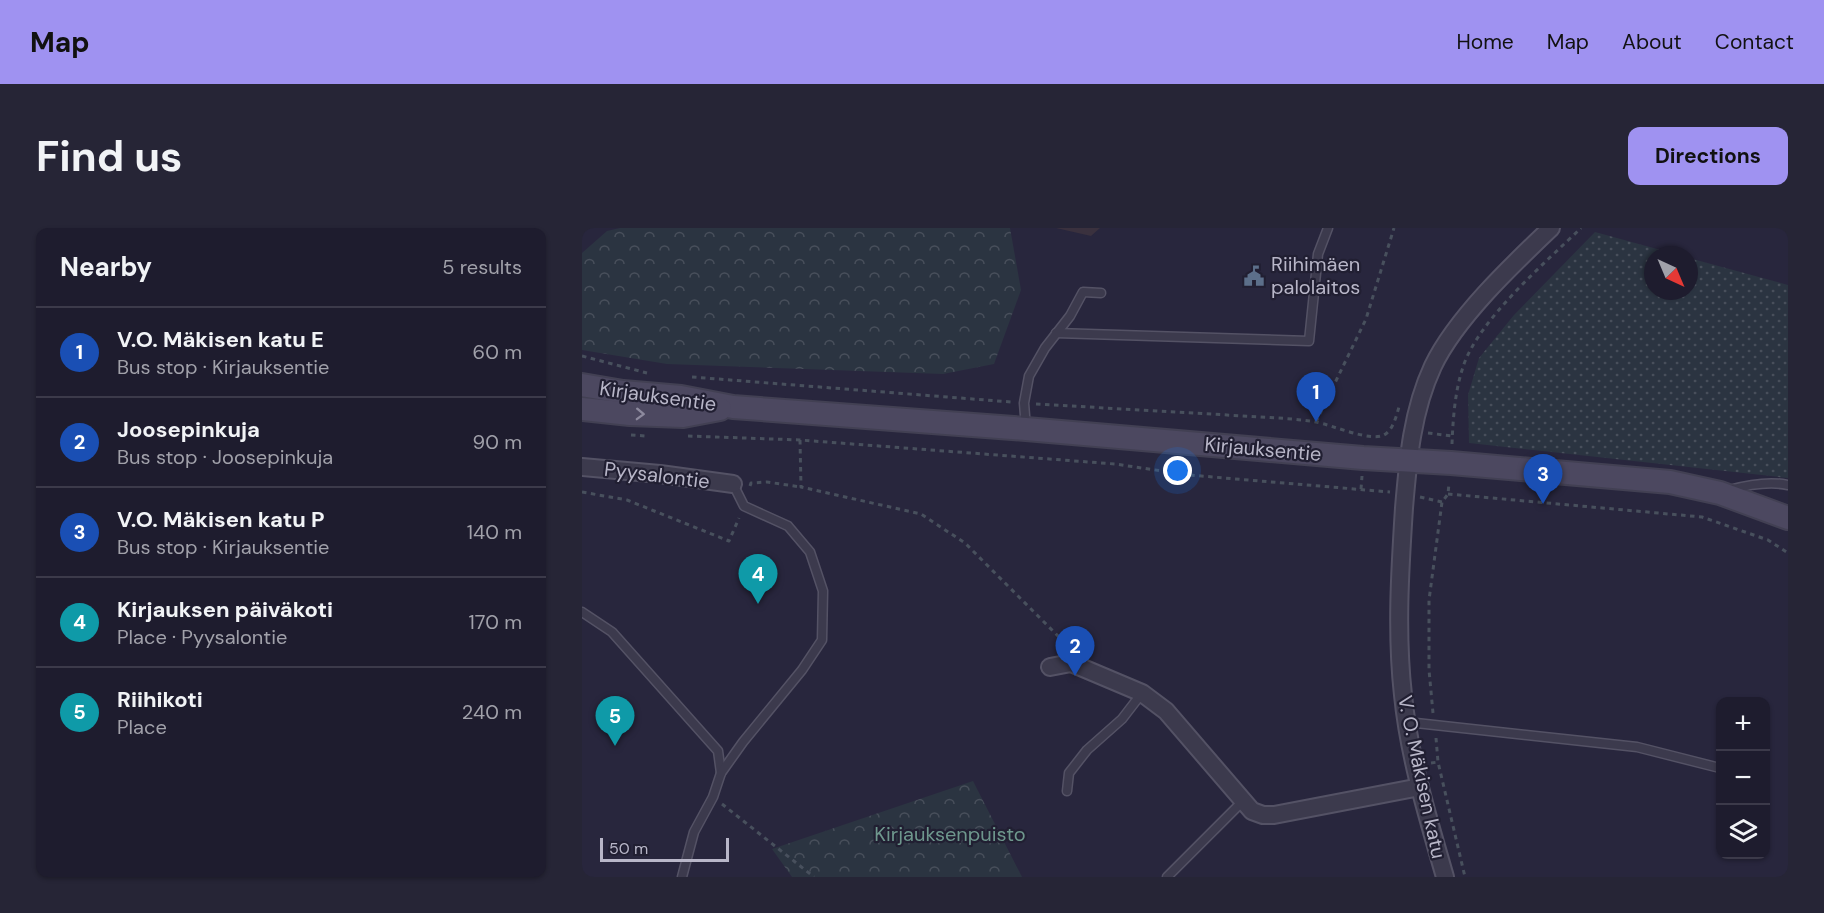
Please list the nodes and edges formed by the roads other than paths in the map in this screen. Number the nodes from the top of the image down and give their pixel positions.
1 (1328, 228) edge
2 (1551, 228) edge
3 (1101, 293) dead end
4 (1056, 333) junction
5 (582, 385) edge
6 (734, 407) junction
7 (582, 410) edge
8 (1026, 429) junction
9 (1408, 461) junction
10 (582, 467) edge
11 (732, 484) joint
12 (1788, 485) edge
13 (1720, 493) junction
14 (1788, 518) edge
15 (582, 612) edge
16 (1050, 667) dead end
17 (1142, 693) junction
18 (1407, 722) junction
19 (1716, 767) edge
20 (721, 772) junction
21 (1420, 787) junction
22 (1066, 790) dead end
23 (1243, 801) junction
24 (682, 877) edge
25 (1167, 877) edge
26 (1445, 877) edge

1 - 4 lane
2 - 9 street, V. O. Mäkisen katu
3 - 4 lane
4 - 8 lane
5 - 6 street, Kirjauksentie
7 -> 6 street, Kirjauksentie
6 - 8 street, Kirjauksentie
8 - 9 street, Kirjauksentie
9 - 13 street, Kirjauksentie
9 - 18 street, V. O. Mäkisen katu
10 - 11 street, Pyysalontie
11 - 20 lane
12 - 13 lane
13 - 14 street, Kirjauksentie
15 - 20 lane
16 - 17 street
17 - 22 lane
17 - 23 street
18 - 19 lane
18 - 21 street, V. O. Mäkisen katu
20 - 24 lane
21 - 23 street
21 - 26 street, V. O. Mäkisen katu
23 - 25 lane

